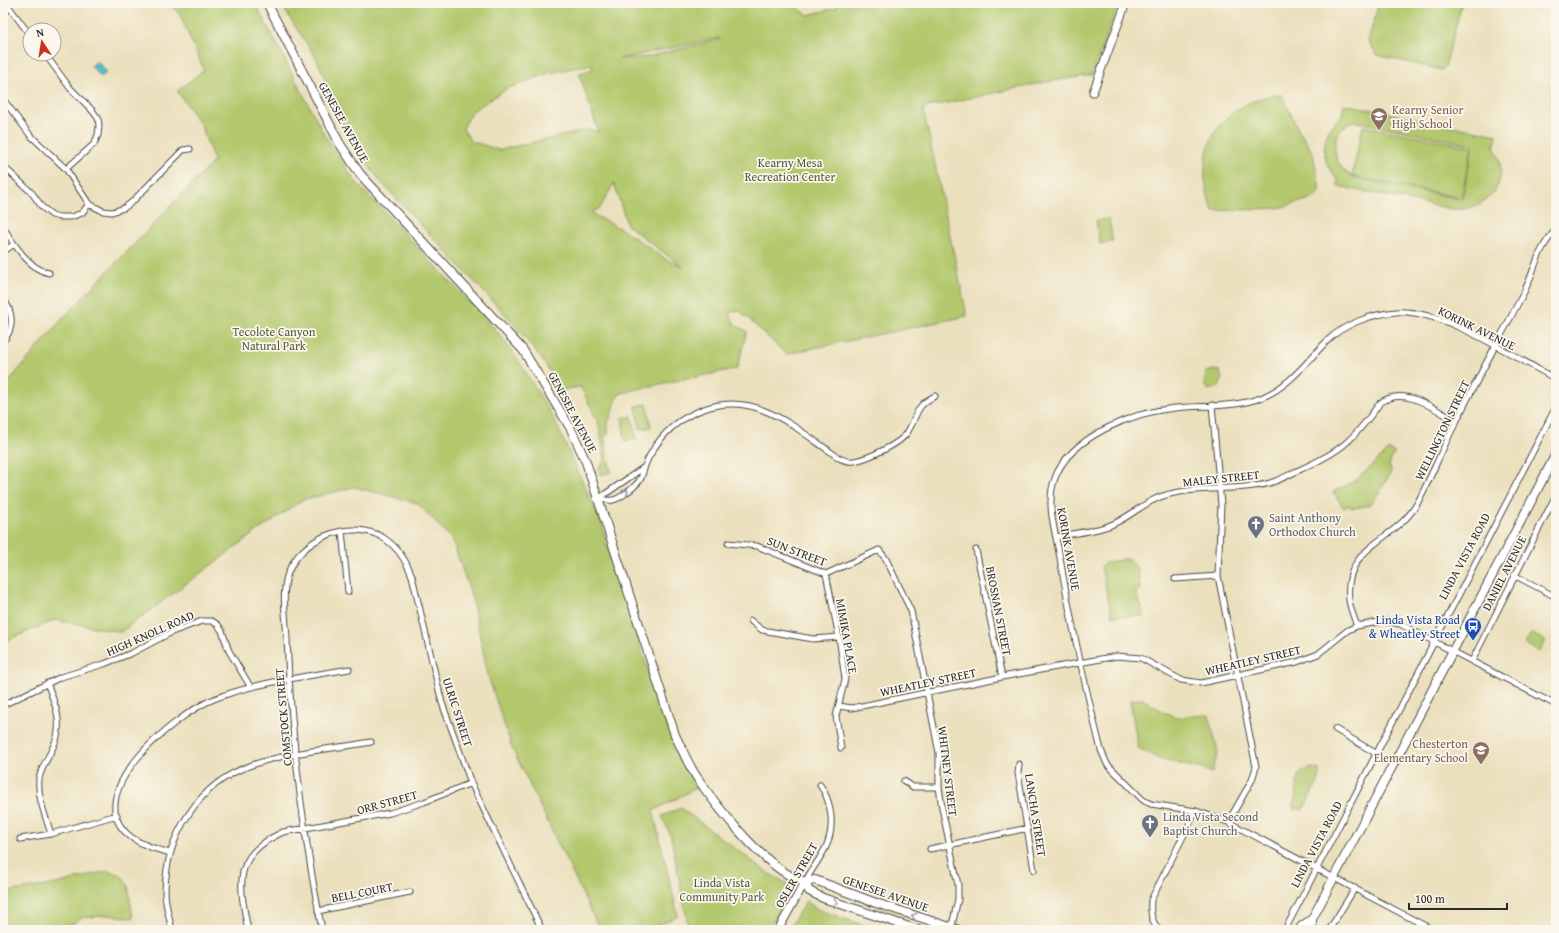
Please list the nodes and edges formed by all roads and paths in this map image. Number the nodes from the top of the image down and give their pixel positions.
1 (6, 3) edge
2 (267, 3) edge
3 (1126, 3) edge
4 (22, 24) edge
5 (51, 62) edge
6 (1093, 92) dead end
7 (3, 99) edge
8 (190, 149) dead end
9 (3, 166) edge
10 (66, 169) junction
11 (89, 204) junction
12 (3, 227) edge
13 (1556, 230) edge
14 (14, 244) junction
15 (3, 252) edge
16 (49, 273) dead end
17 (3, 298) edge
18 (3, 341) edge
19 (1495, 346) junction
20 (1556, 379) edge
21 (935, 396) dead end
22 (1212, 405) junction
23 (1556, 408) edge
24 (1456, 420) junction
25 (1556, 454) edge
26 (643, 468) junction
27 (1220, 489) junction
28 (1556, 495) edge
29 (598, 498) junction
30 (342, 531) junction
31 (1057, 537) junction
32 (728, 543) dead end
33 (879, 550) joint
34 (976, 550) dead end
35 (826, 574) junction
36 (1514, 575) junction
37 (1218, 576) junction
38 (1175, 579) dead end
39 (348, 592) dead end
40 (1556, 597) edge
41 (751, 622) dead end
42 (1357, 626) junction
43 (839, 636) junction
44 (1434, 641) junction
45 (1452, 651) junction
46 (1472, 661) junction
47 (1080, 662) junction
48 (349, 669) dead end
49 (1238, 675) junction
50 (1002, 677) junction
51 (289, 680) junction
52 (47, 683) junction
53 (250, 686) junction
54 (926, 693) junction
55 (3, 705) edge
56 (1556, 705) edge
57 (839, 706) junction
58 (1335, 729) dead end
59 (371, 742) dead end
60 (841, 748) dead end
61 (1377, 754) junction
62 (296, 755) junction
63 (1019, 764) dead end
64 (904, 781) dead end
65 (471, 783) junction
66 (820, 785) dead end
67 (939, 787) junction
68 (1196, 811) junction
69 (117, 815) junction
70 (1228, 822) junction
71 (305, 828) junction
72 (1028, 828) junction
73 (51, 834) junction
74 (20, 839) dead end
75 (949, 845) junction
76 (930, 849) dead end
77 (170, 853) junction
78 (1316, 868) junction
79 (1034, 870) dead end
80 (1334, 877) junction
81 (805, 882) junction
82 (1354, 888) junction
83 (410, 892) dead end
84 (318, 911) junction
85 (1312, 919) junction
86 (1419, 923) junction
87 (954, 929) edge
88 (172, 930) edge
89 (248, 930) edge
90 (322, 930) edge
91 (542, 930) edge
92 (778, 930) edge
93 (918, 930) edge
94 (1159, 930) edge
95 (1285, 930) edge
96 (1299, 930) edge
97 (1312, 930) edge
98 (1329, 930) edge
99 (1416, 930) edge
100 (1434, 930) edge

1 - 4 street
2 - 29 main road, GENESEE AVENUE
3 - 6 street
5 - 10 street
7 - 10 street
8 - 11 street
9 - 11 street
10 - 11 street
12 - 14 street
13 - 19 street, WELLINGTON STREET
14 - 15 street
14 - 16 street
17 - 18 street
19 - 20 street, KORINK AVENUE
19 - 22 street, KORINK AVENUE
19 - 24 street, WELLINGTON STREET
21 - 26 street
22 - 27 street
22 - 31 street, KORINK AVENUE
23 - 44 street, LINDA VISTA ROAD
24 - 27 street, MALEY STREET
24 - 42 street, WELLINGTON STREET
25 - 45 main road
26 - 29 street
29 -> 26 street
27 - 31 street, MALEY STREET
27 - 37 street
28 - 36 street, DANIEL AVENUE
29 - 81 main road, GENESEE AVENUE
30 - 39 street
30 - 51 street, COMSTOCK STREET
30 - 65 street, ULRIC STREET
31 - 47 street, KORINK AVENUE
32 - 35 street, SUN STREET
33 - 35 street, SUN STREET
33 - 54 street, WHITNEY STREET
34 - 50 street, BROSNAN STREET
35 - 43 street, MIMIKA PLACE
36 - 40 street
36 - 46 street, DANIEL AVENUE
37 - 38 street
37 - 49 street
41 - 43 street
42 - 44 street, WHEATLEY STREET
42 - 49 street, WHEATLEY STREET
43 - 57 street, MIMIKA PLACE
44 - 45 street, WHEATLEY STREET
44 - 61 street, LINDA VISTA ROAD
45 - 46 street, WHEATLEY STREET
45 - 80 main road
46 - 56 street, WHEATLEY STREET
47 - 49 street, WHEATLEY STREET
47 - 50 street, WHEATLEY STREET
47 - 68 street, KORINK AVENUE
48 - 51 street
49 - 70 street
50 - 54 street, WHEATLEY STREET
51 - 53 street
51 - 62 street, COMSTOCK STREET
52 - 53 street, HIGH KNOLL ROAD
52 - 55 street, HIGH KNOLL ROAD
52 - 73 street
53 - 69 street
54 - 57 street, WHEATLEY STREET
54 - 67 street, WHITNEY STREET
57 - 60 street, MIMIKA PLACE
58 - 61 street
59 - 62 street
61 - 78 street, LINDA VISTA ROAD
62 - 71 street, COMSTOCK STREET
62 - 77 street
63 - 72 street, LANCHA STREET
64 - 67 street
65 - 71 street, ORR STREET
65 - 91 street, ULRIC STREET
66 - 81 street, OSLER STREET
67 - 75 street, WHITNEY STREET
68 - 70 street, KORINK AVENUE
68 - 94 street
69 - 73 street
69 - 77 street
70 - 78 street, KORINK AVENUE
71 - 84 street, COMSTOCK STREET
71 - 89 street, ORR STREET
72 - 75 street
72 - 79 street, LANCHA STREET
73 - 74 street
75 - 76 street
75 - 87 street, WHITNEY STREET
77 - 88 street
78 - 80 street, KORINK AVENUE
78 - 95 street, LINDA VISTA ROAD
80 - 82 street
80 - 85 main road
87 -> 81 main road, GENESEE AVENUE
81 - 92 street, OSLER STREET
81 -> 93 main road, GENESEE AVENUE
82 - 86 street
82 - 98 street
83 - 84 street, BELL COURT
84 - 90 street, COMSTOCK STREET
85 - 96 main road
85 - 97 main road
86 - 99 street
86 - 100 street

